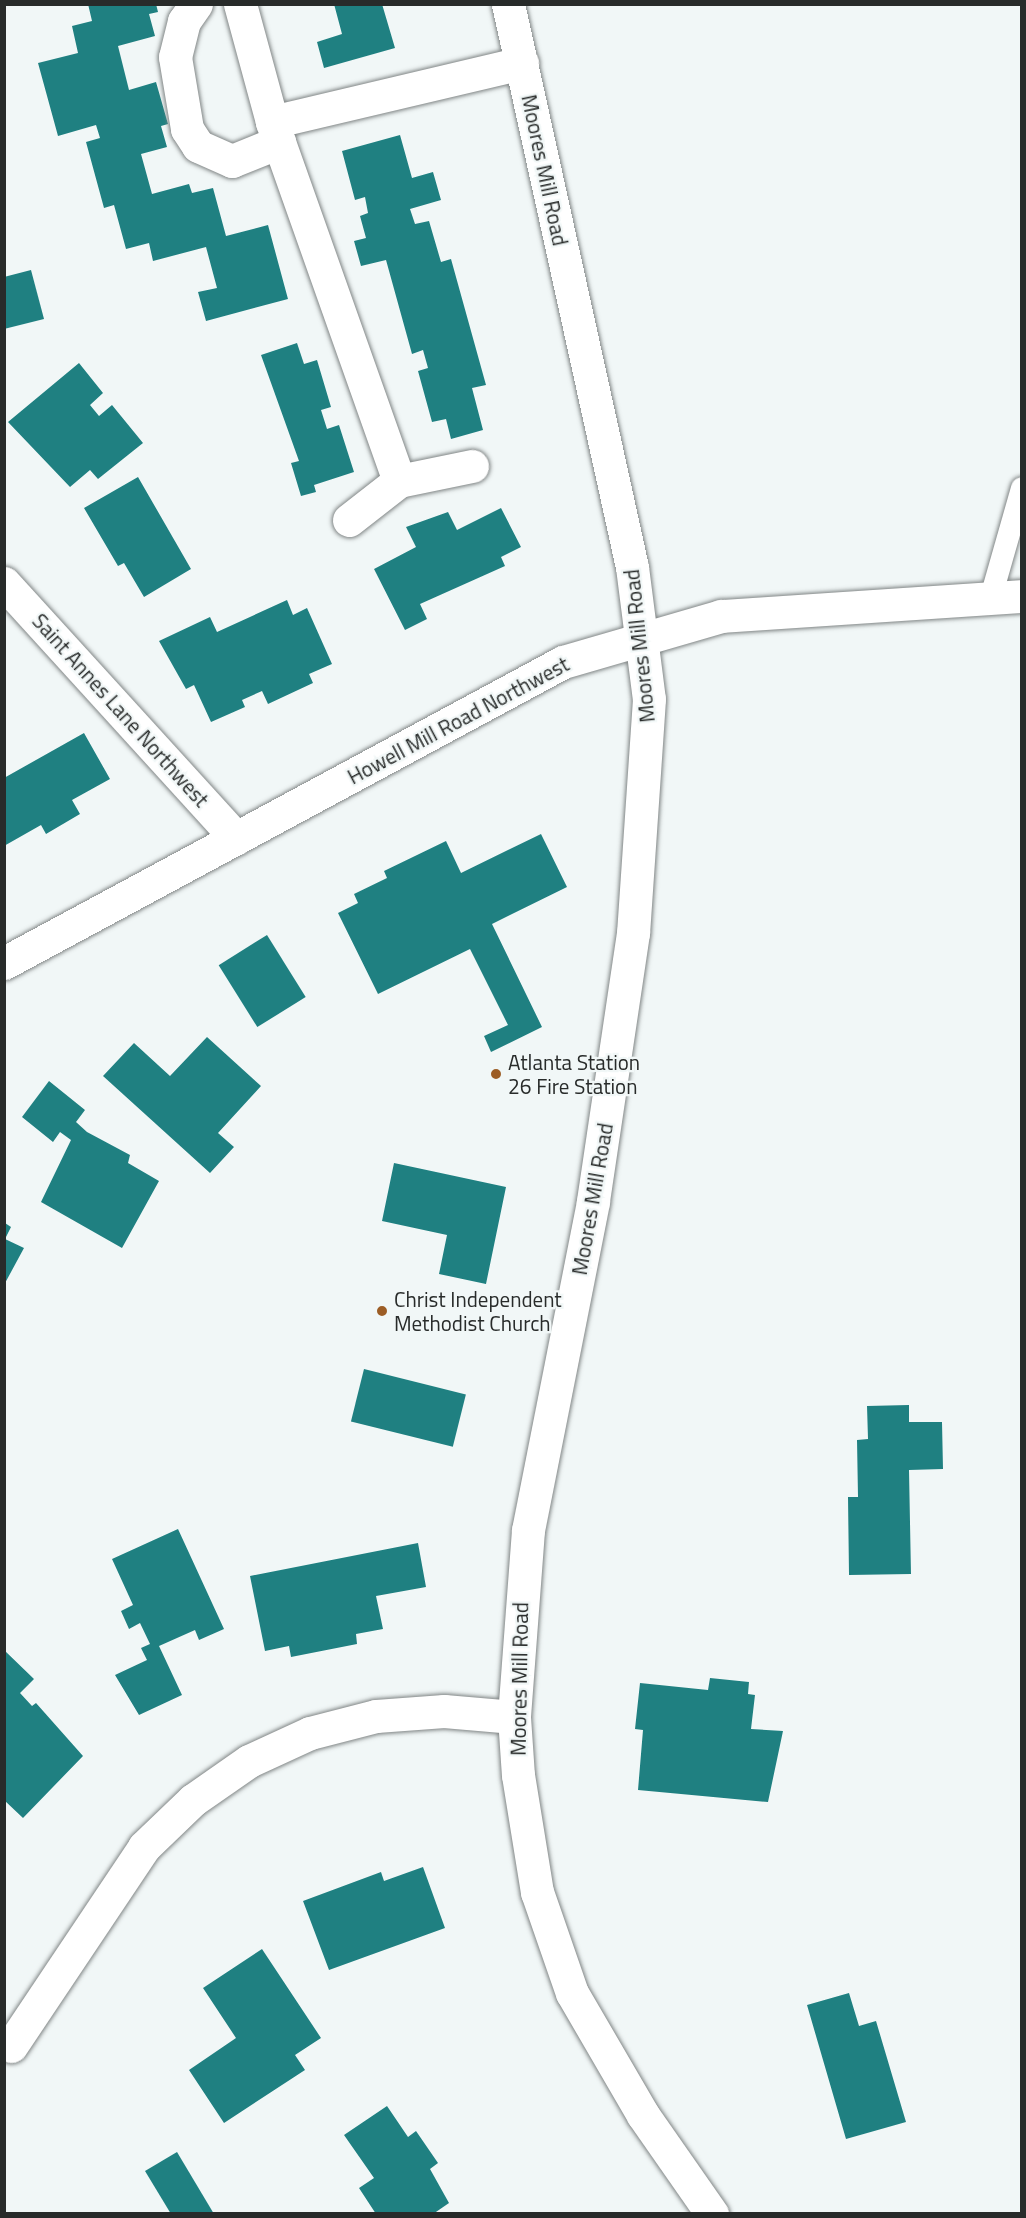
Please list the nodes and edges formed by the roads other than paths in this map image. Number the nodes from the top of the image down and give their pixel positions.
1 (196, 4) edge
2 (240, 4) edge
3 (508, 4) edge
4 (522, 63) junction
5 (276, 132) junction
6 (472, 466) dead end
7 (399, 481) junction
8 (1022, 488) edge
9 (349, 520) dead end
10 (4, 583) edge
11 (1006, 596) edge
12 (643, 636) junction
13 (236, 838) junction
14 (4, 963) edge
15 (514, 1717) junction
16 (11, 2046) dead end
17 (712, 2214) edge

1 - 5 street
2 - 5 street
3 - 4 street, Moores Mill Road
4 - 5 street
4 - 12 street, Moores Mill Road
5 - 7 street
6 - 7 street
7 - 9 street
8 - 11 lane
10 - 13 street, Saint Annes Lane Northwest
11 - 12 street, Howell Mill Road Northwest
12 - 13 street, Howell Mill Road Northwest
12 - 15 street, Moores Mill Road
13 - 14 street, Howell Mill Road Northwest
15 - 16 street
15 - 17 street, Moores Mill Road

